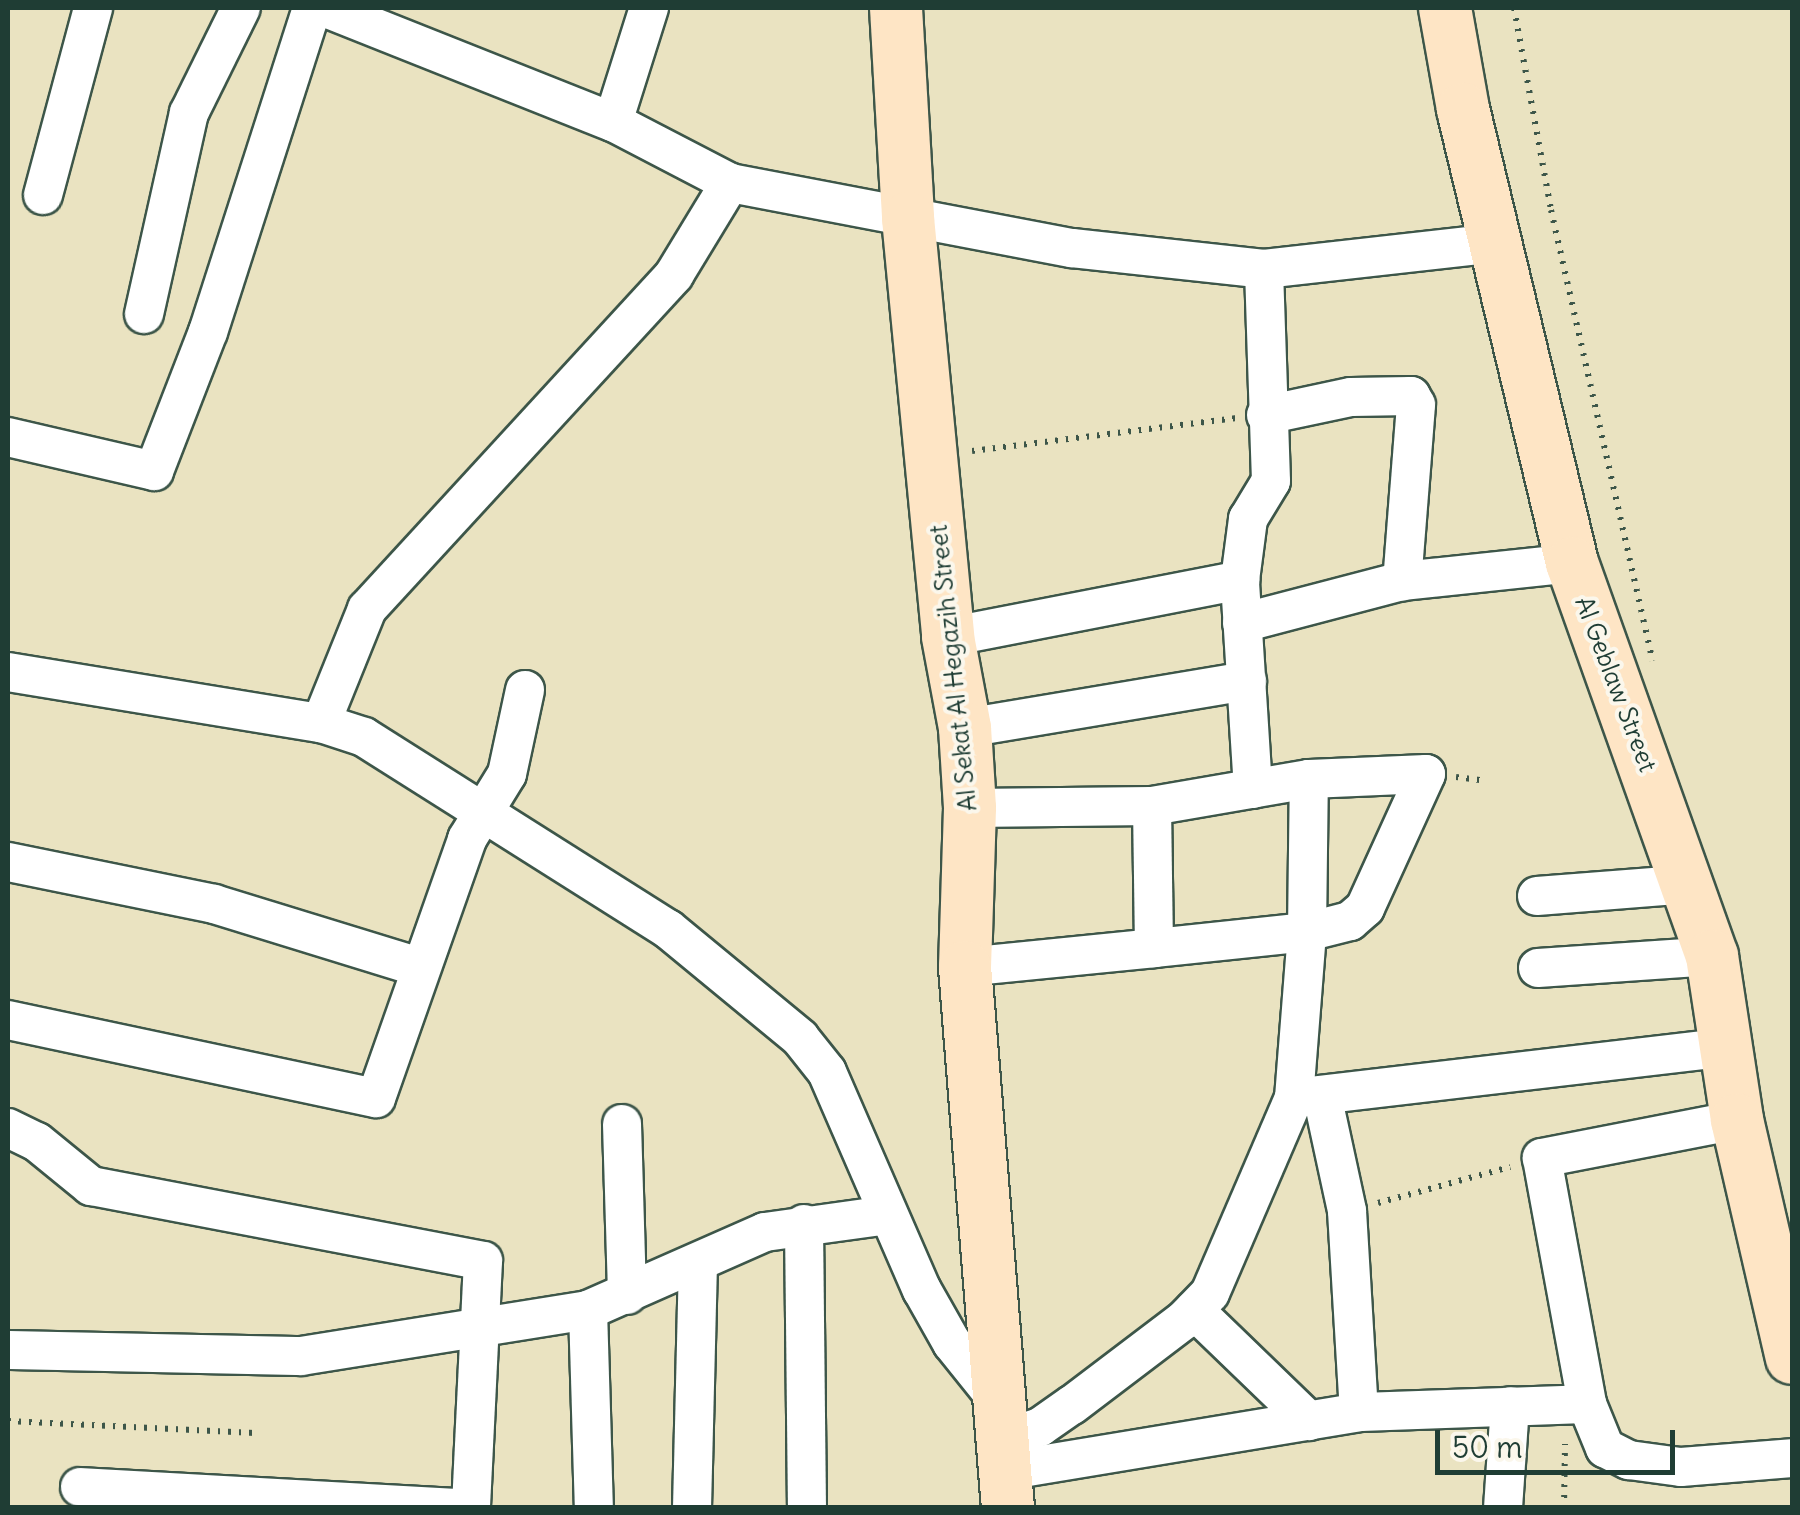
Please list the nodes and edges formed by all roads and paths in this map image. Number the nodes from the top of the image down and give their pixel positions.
1 (93, 8) edge
2 (241, 8) edge
3 (312, 8) edge
4 (326, 8) edge
5 (648, 8) edge
6 (896, 8) edge
7 (1446, 8) edge
8 (1514, 8) edge
9 (614, 122) junction
10 (730, 183) junction
11 (43, 195) dead end
12 (908, 218) junction
13 (1494, 243) junction
14 (1264, 268) junction
15 (144, 314) dead end
16 (1266, 414) junction
17 (8, 436) edge
18 (931, 458) junction
19 (1572, 563) junction
20 (1240, 580) junction
21 (1402, 582) junction
22 (1242, 624) junction
23 (948, 637) junction
24 (8, 672) edge
25 (1653, 673) dead end
26 (1247, 681) junction
27 (525, 690) dead end
28 (321, 723) junction
29 (965, 728) junction
30 (1309, 780) junction
31 (1253, 789) junction
32 (1152, 806) junction
33 (970, 808) junction
34 (483, 817) junction
35 (8, 862) edge
36 (1689, 884) junction
37 (1537, 896) dead end
38 (1307, 932) junction
39 (1154, 948) junction
40 (1712, 956) junction
41 (420, 966) junction
42 (965, 967) junction
43 (1538, 968) dead end
44 (8, 1020) edge
45 (1726, 1048) junction
46 (1308, 1097) junction
47 (1737, 1120) junction
48 (622, 1124) dead end
49 (8, 1128) edge
50 (1542, 1158) junction
51 (1347, 1212) junction
52 (887, 1214) junction
53 (804, 1224) junction
54 (698, 1265) junction
55 (628, 1295) junction
56 (588, 1310) junction
57 (1194, 1310) junction
58 (482, 1327) junction
59 (8, 1350) edge
60 (1792, 1358) edge
61 (1577, 1405) junction
62 (1510, 1406) junction
63 (1359, 1412) junction
64 (8, 1421) edge
65 (1309, 1421) junction
66 (255, 1433) dead end
67 (1002, 1454) edge
68 (1792, 1458) edge
69 (80, 1487) dead end
70 (455, 1508) edge
71 (472, 1508) edge
72 (594, 1508) edge
73 (692, 1508) edge
74 (808, 1508) edge
75 (1503, 1508) edge
76 (1564, 1508) edge

1 - 11 street
2 - 15 street
3 - 17 street
4 - 9 street
5 - 9 street
6 - 12 street, Al Sekat Al Hegazih Street
7 - 13 street, Al Geblaw Street
8 - 25 path
9 - 10 street
10 - 12 street
10 - 28 street
12 - 14 street
12 - 18 street, Al Sekat Al Hegazih Street
13 - 14 street
13 - 19 street, Al Geblaw Street
14 - 16 street
16 - 18 path
16 - 20 street
16 - 21 street
18 - 23 street, Al Sekat Al Hegazih Street
19 - 21 street
19 - 36 street, Al Geblaw Street
20 - 22 street
20 - 23 street
21 - 22 street
22 - 26 street
23 - 29 street, Al Sekat Al Hegazih Street
24 - 28 street
26 - 29 street
26 - 31 street
27 - 34 street
28 - 34 street
29 - 33 street, Al Sekat Al Hegazih Street
30 - 31 street
30 - 38 street
30 - 38 street
31 - 32 street
32 - 33 street
32 - 39 street
33 - 42 street, Al Sekat Al Hegazih Street
34 - 41 street
34 - 52 street
35 - 41 street
36 - 37 street
36 - 40 street, Al Geblaw Street
38 - 39 street
38 - 46 street
39 - 42 street
40 - 43 street
40 - 45 street, Al Geblaw Street
41 - 44 street
42 - 67 street, Al Sekat Al Hegazih Street
45 - 46 street
45 - 47 street, Al Geblaw Street
46 - 51 street
46 - 57 street
47 - 50 street
47 - 60 street, Al Geblaw Street
48 - 55 street
49 - 58 street
50 - 51 path
50 - 61 street
51 - 63 street
52 - 53 street
52 - 67 street
53 - 54 street
53 - 74 street
54 - 55 street
54 - 73 street
55 - 56 street
56 - 58 street
56 - 72 street
57 - 65 street
57 - 67 street
58 - 59 street
58 - 71 street
61 - 62 street
61 - 68 street
61 - 76 path
62 - 63 street
62 - 75 street
63 - 65 street
64 - 66 path
65 - 67 street
69 - 70 street

